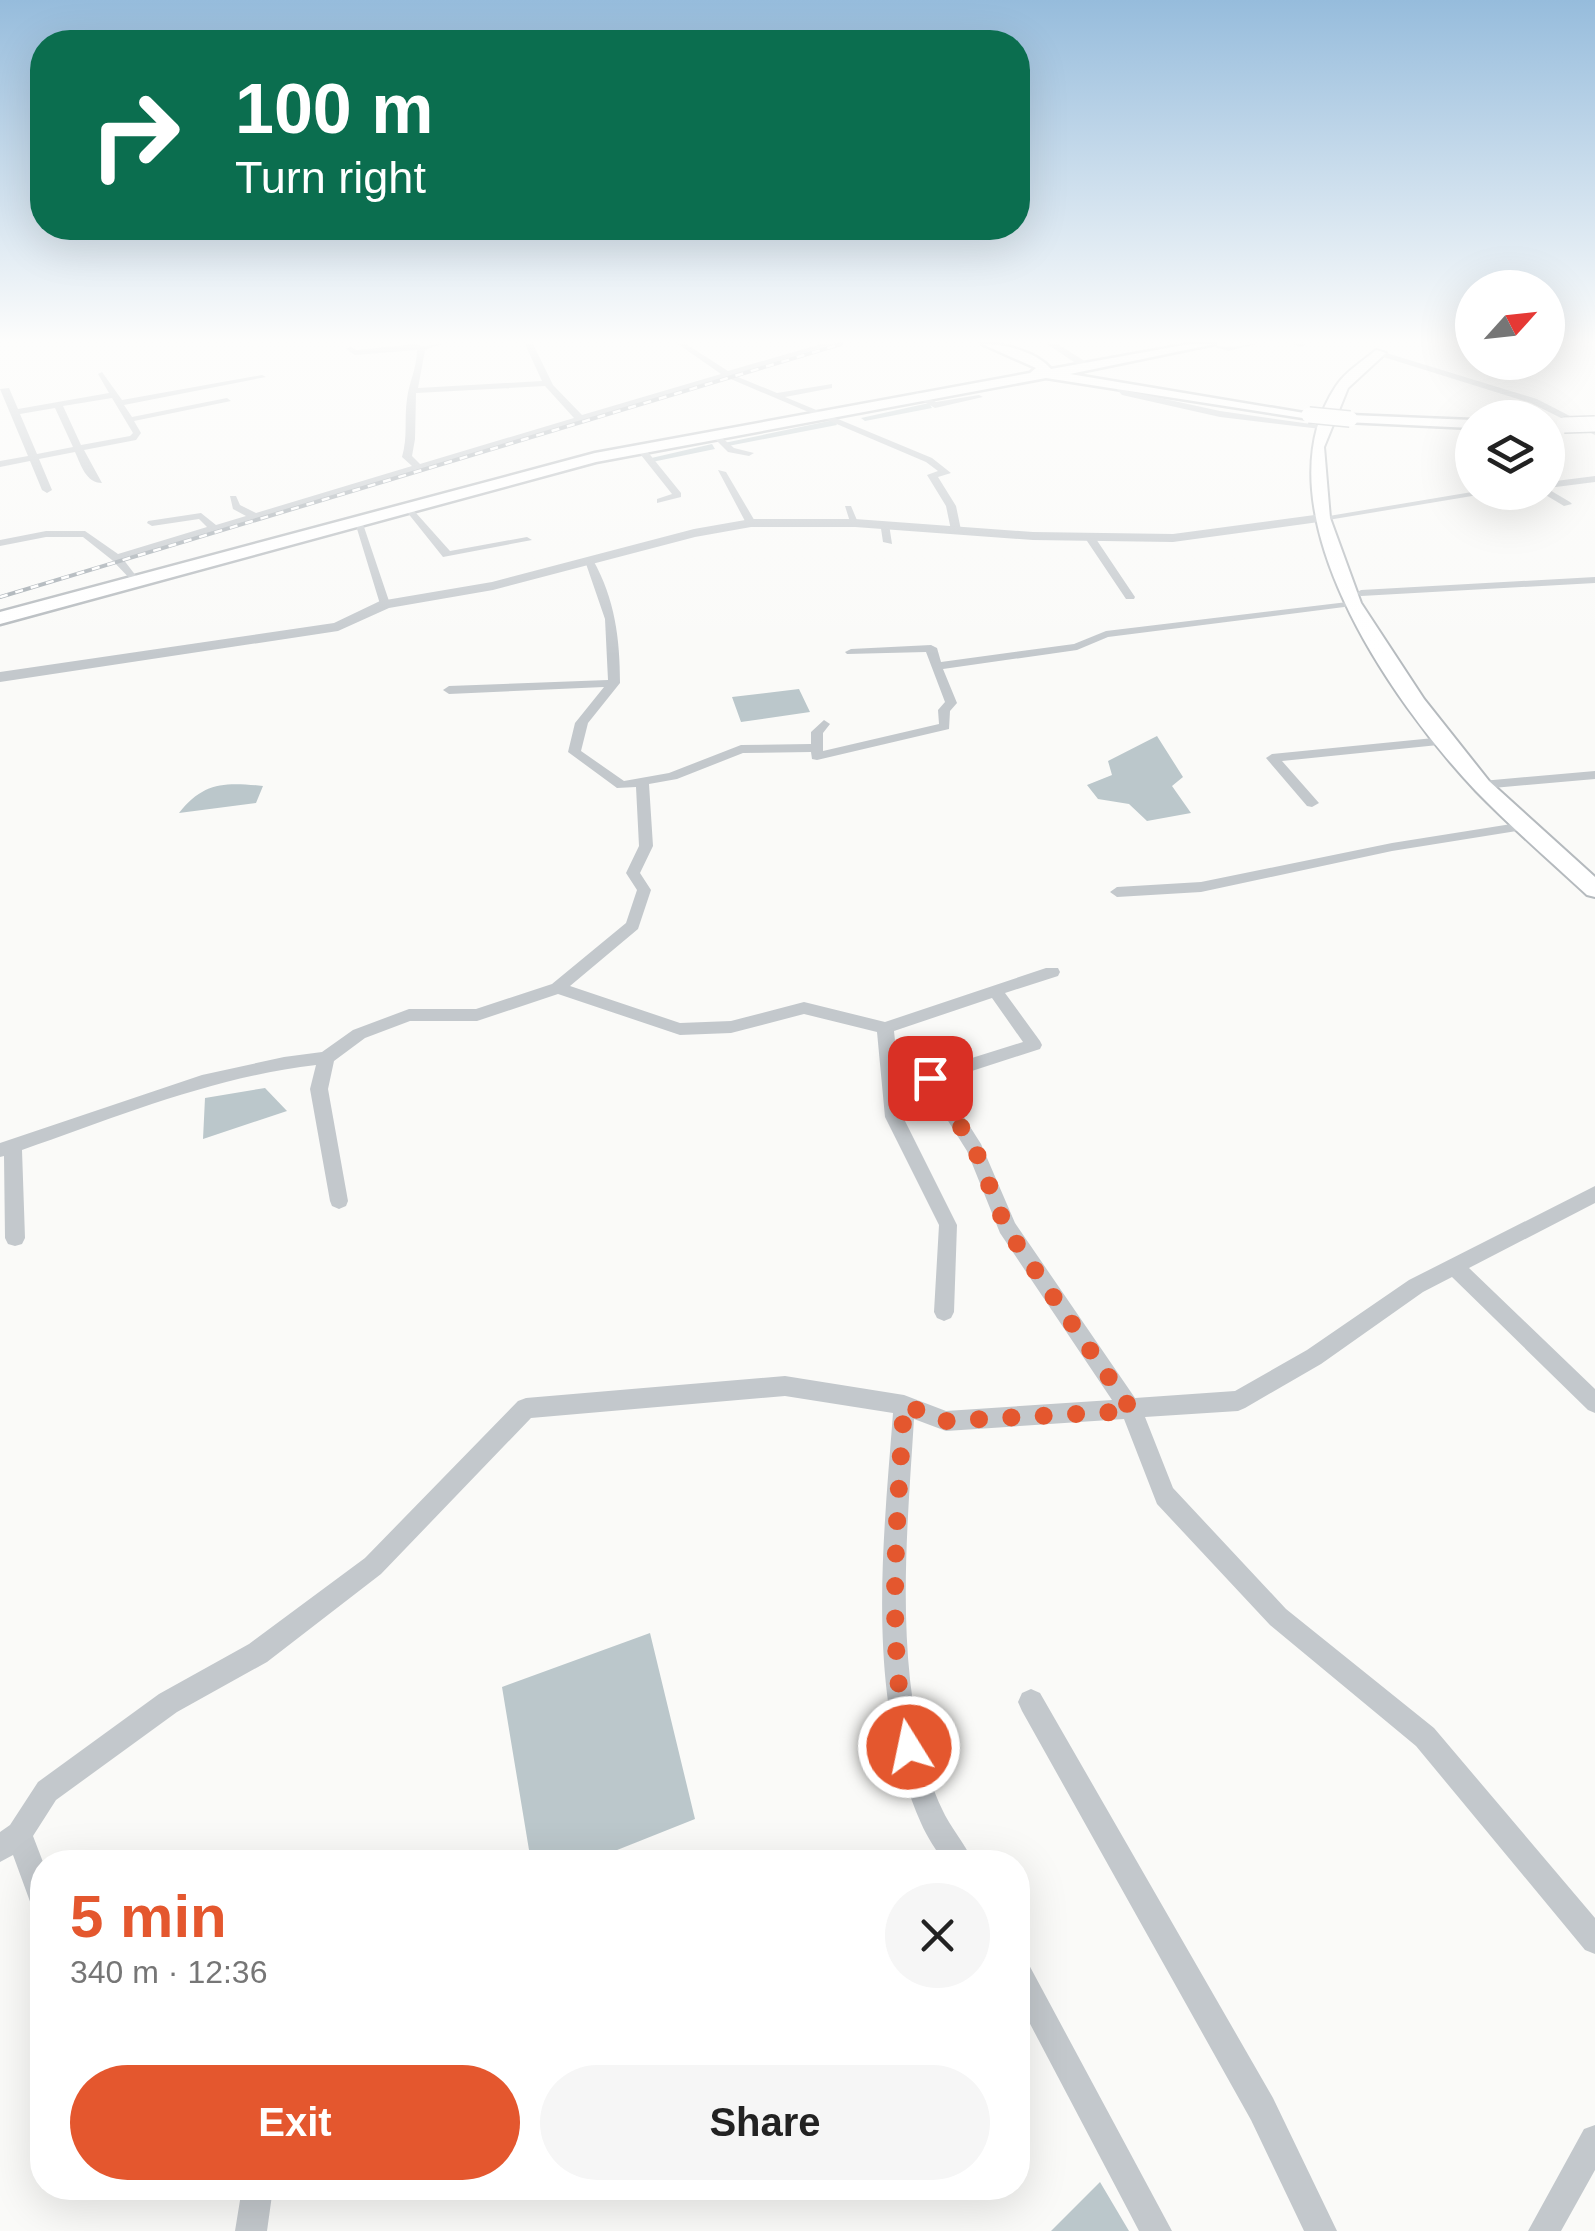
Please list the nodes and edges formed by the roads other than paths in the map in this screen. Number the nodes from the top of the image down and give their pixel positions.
1 (29, 448) edge
2 (83, 448) edge
3 (410, 448) edge
4 (480, 448) edge
5 (640, 448) joint
6 (729, 448) edge
7 (901, 448) edge
8 (1316, 448) edge
9 (1330, 448) edge
10 (79, 449) junction
11 (749, 453) dead end
12 (33, 458) junction
13 (0, 464) edge
14 (418, 467) junction
15 (721, 472) dead end
16 (1595, 479) edge
17 (98, 480) dead end
18 (1565, 485) edge
19 (46, 490) dead end
20 (233, 498) dead end
21 (1455, 498) edge
22 (660, 501) dead end
23 (408, 507) junction
24 (256, 517) junction
25 (1329, 517) junction
26 (357, 520) junction
27 (152, 523) dead end
28 (751, 523) junction
29 (884, 524) junction
30 (215, 529) junction
31 (956, 530) junction
32 (1090, 538) junction
33 (528, 540) dead end
34 (0, 542) edge
35 (888, 542) dead end
36 (116, 558) junction
37 (588, 560) junction
38 (1570, 565) dead end
39 (1594, 580) edge
40 (135, 581) junction
41 (1130, 597) dead end
42 (1356, 598) junction
43 (386, 604) junction
44 (0, 618) edge
45 (851, 652) dead end
46 (936, 666) junction
47 (0, 678) edge
48 (614, 683) junction
49 (449, 690) dead end
50 (824, 724) dead end
51 (1444, 740) junction
52 (817, 748) junction
53 (1595, 775) edge
54 (642, 782) junction
55 (1488, 785) junction
56 (1312, 803) dead end
57 (1524, 826) junction
58 (1595, 879) edge
59 (1595, 890) edge
60 (1117, 892) dead end
61 (1052, 972) dead end
62 (558, 988) junction
63 (995, 990) junction
64 (885, 1028) junction
65 (326, 1058) junction
66 (7, 1148) edge
67 (1595, 1194) edge
68 (339, 1201) dead end
69 (16, 1238) dead end
70 (1454, 1266) junction
71 (944, 1312) dead end
72 (1595, 1402) edge
73 (904, 1405) junction
74 (1132, 1411) junction
75 (1031, 1702) dead end
76 (10, 1842) edge
77 (949, 1850) edge
78 (30, 1876) edge
79 (1595, 1940) edge
80 (1030, 1995) edge
81 (1595, 2140) edge
82 (255, 2200) edge
83 (251, 2231) edge
84 (1156, 2231) edge
85 (1321, 2231) edge
86 (1544, 2231) edge

1 - 12 street
2 - 10 street
3 - 14 street
4 - 14 street
5 - 22 street
5 - 23 highway
6 - 11 street
7 - 31 street
8 - 25 main road
9 - 25 main road
10 - 12 street
10 - 17 street
12 - 13 street
12 - 19 street
14 - 24 street
15 - 28 street
16 - 18 street
20 - 24 street
21 - 25 street
23 - 26 highway
23 - 33 street
24 - 30 street
25 - 32 street
25 - 42 main road
26 - 40 highway
26 - 43 street
27 - 30 street
28 - 29 street
28 - 37 street
29 - 31 street
29 - 35 street
30 - 36 street
31 - 32 street
32 - 41 street
34 - 36 street
36 - 40 street
37 - 43 street
37 - 48 street
38 - 39 street
39 - 42 street
40 - 44 highway
42 - 46 street
42 - 51 main road
42 - 55 main road
43 - 47 street
45 - 46 street
46 - 52 street
48 - 49 street
48 - 54 street
50 - 52 street
51 - 55 main road
51 - 56 street
52 - 54 street
53 - 55 street
54 - 62 street
55 - 57 main road
55 - 58 main road
57 - 59 main road
57 - 60 street
61 - 63 street
62 - 64 street
62 - 65 street
63 - 64 street
63 - 74 street
64 - 71 street
65 - 66 street
65 - 68 street
66 - 69 street
67 - 70 street
70 - 72 street
70 - 74 street
73 - 74 street
73 - 76 street
73 - 77 street
74 - 79 street
75 - 85 street
76 - 78 street
80 - 84 street
81 - 86 street
82 - 83 street

